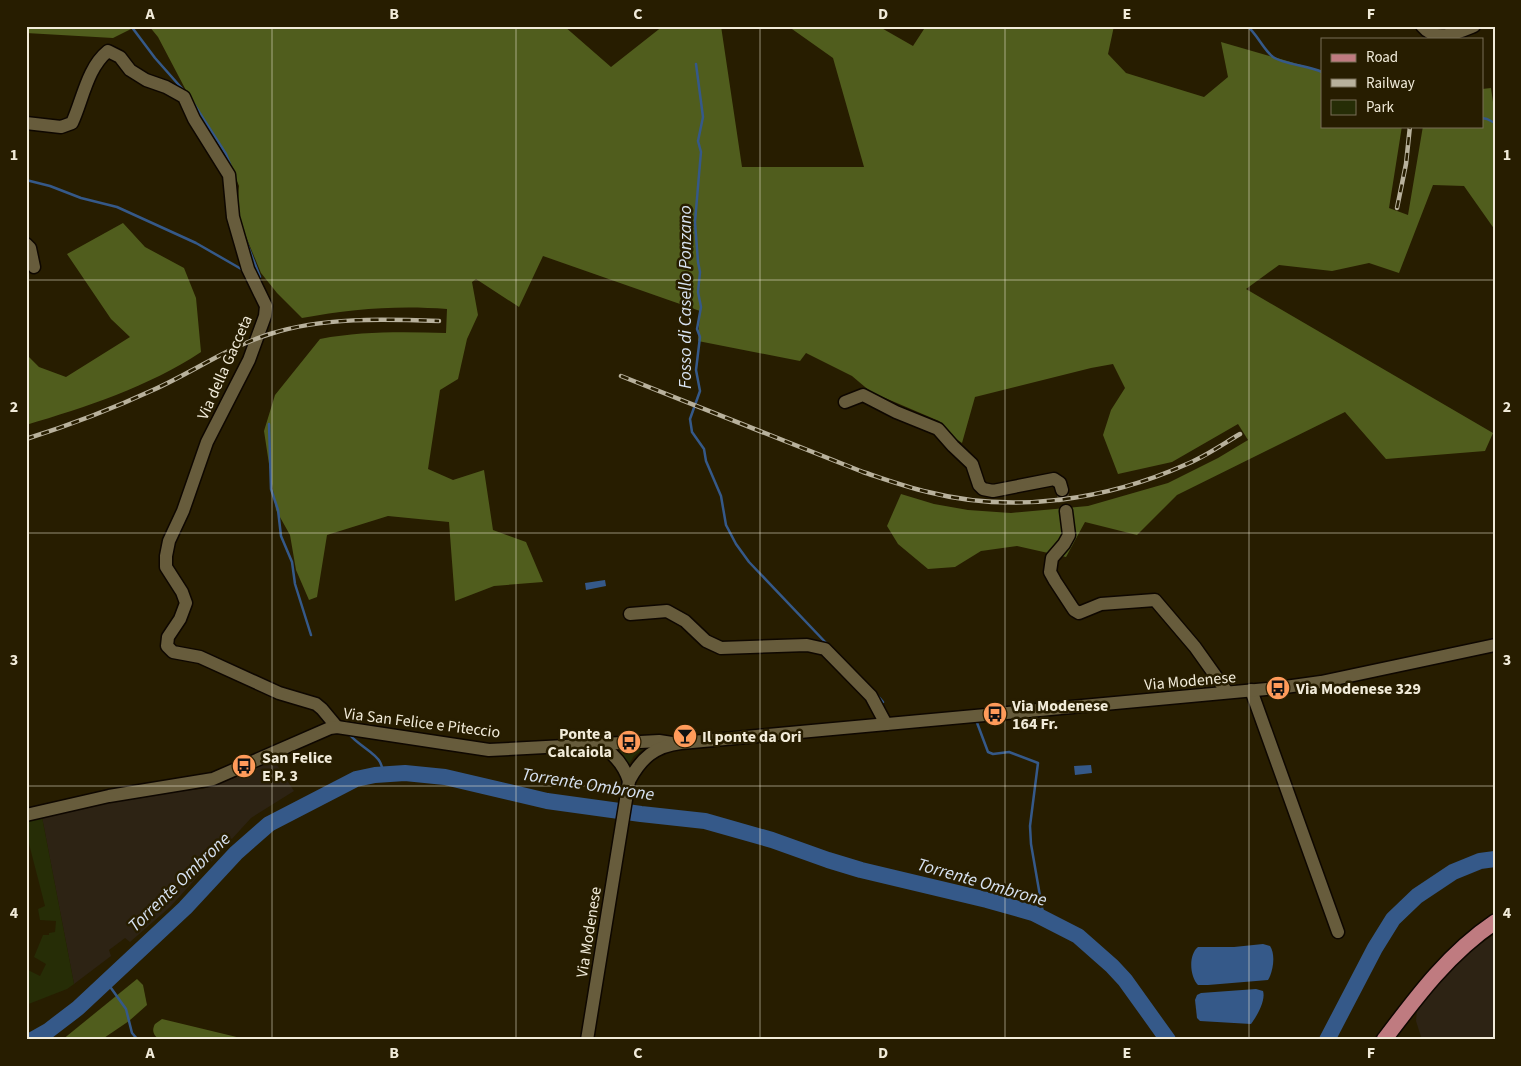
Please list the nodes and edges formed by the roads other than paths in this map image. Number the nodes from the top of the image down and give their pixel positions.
1 (1422, 26) edge
2 (1474, 26) edge
3 (26, 123) edge
4 (26, 244) edge
5 (34, 268) dead end
6 (846, 402) dead end
7 (1062, 490) dead end
8 (1066, 511) tunnel mouth
9 (630, 614) dead end
10 (1495, 645) edge
11 (1251, 690) junction
12 (1227, 692) junction
13 (886, 724) junction
14 (337, 727) junction
15 (677, 743) junction
16 (598, 744) junction
17 (628, 786) junction
18 (26, 815) edge
19 (1495, 922) edge
20 (1338, 932) dead end
21 (587, 1040) edge
22 (1384, 1040) edge

1 - 2 street
3 - 14 street, Via della Gacceta
4 - 5 street
6 - 7 street
8 - 12 street
9 - 13 street
10 - 11 street, Via Modenese
11 - 12 street, Via Modenese
11 - 20 street
12 - 13 street, Via Modenese
13 - 15 street, Via Modenese
14 - 16 street, Via San Felice e Piteccio
14 - 18 street, Via San Felice e Piteccio
15 - 16 street, Via San Felice e Piteccio
15 - 17 street
16 - 17 street
17 - 21 street, Via Modenese
19 - 22 main road

